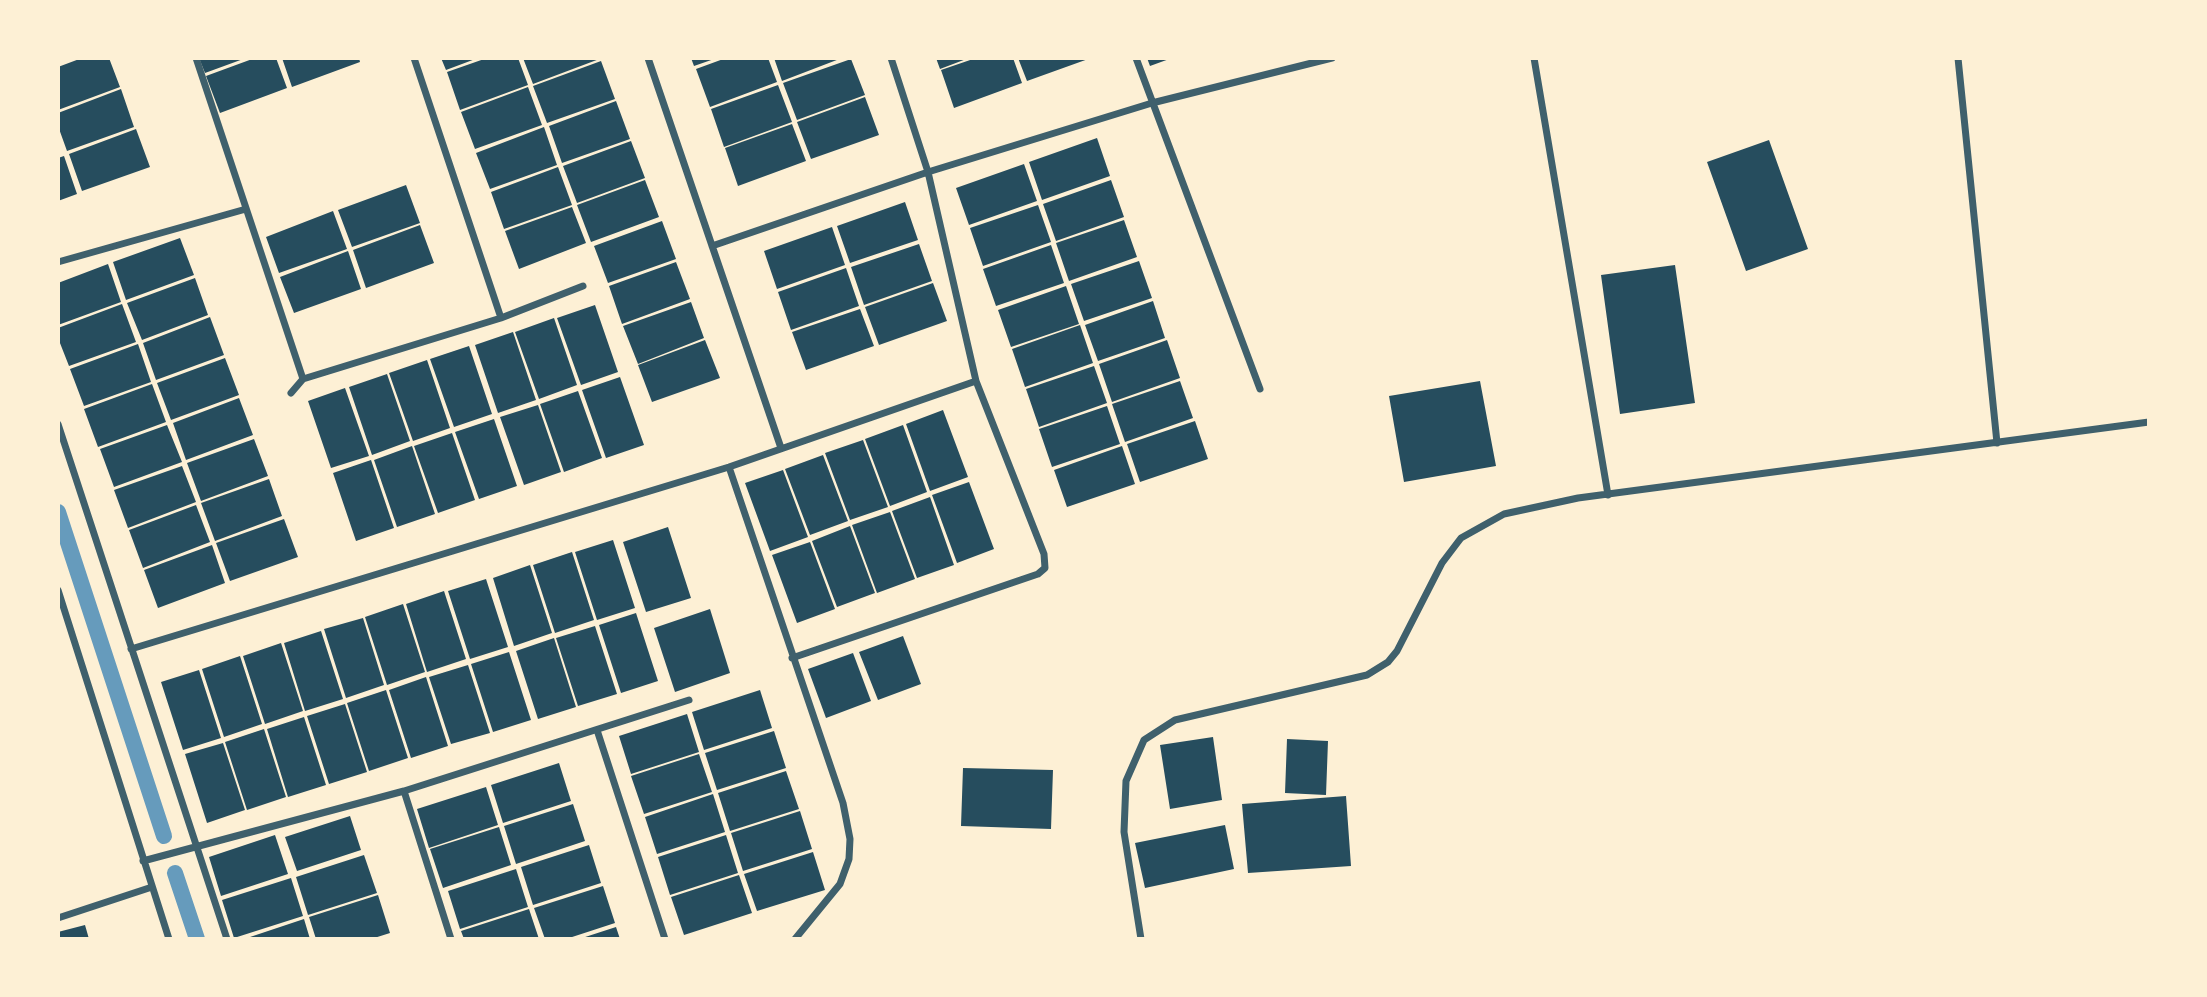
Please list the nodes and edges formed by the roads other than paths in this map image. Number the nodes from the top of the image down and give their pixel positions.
1 (196, 58) edge
2 (414, 58) edge
3 (648, 58) edge
4 (891, 58) edge
5 (1136, 58) edge
6 (1332, 58) edge
7 (1534, 58) edge
8 (1958, 58) edge
9 (1152, 103) junction
10 (928, 173) junction
11 (246, 209) junction
12 (712, 246) junction
13 (58, 262) edge
14 (583, 286) dead end
15 (501, 318) junction
16 (303, 379) junction
17 (976, 381) junction
18 (1261, 389) dead end
19 (292, 393) dead end
20 (2149, 422) edge
21 (58, 424) edge
22 (1997, 443) junction
23 (781, 448) junction
24 (729, 467) junction
25 (1608, 495) junction
26 (58, 590) edge
27 (131, 649) junction
28 (792, 658) junction
29 (689, 700) dead end
30 (597, 730) junction
31 (404, 791) junction
32 (196, 845) junction
33 (143, 862) junction
34 (152, 887) junction
35 (58, 918) edge
36 (169, 939) edge
37 (227, 939) edge
38 (451, 939) edge
39 (665, 939) edge
40 (795, 939) edge
41 (1141, 939) edge

1 - 11 street
2 - 15 street
3 - 12 street
4 - 10 street
5 - 9 street
6 - 9 street
7 - 25 street
8 - 22 street
9 - 10 street
9 - 18 street
10 - 12 street
10 - 17 street
11 - 13 street
11 - 16 street
12 - 23 street
14 - 15 street
15 - 16 street
16 - 19 street
17 - 23 street
17 - 28 street
20 - 22 street
21 - 27 street
22 - 25 street
23 - 24 street
24 - 27 street
24 - 28 street
25 - 41 street
26 - 33 street
27 - 32 street
28 - 40 street
29 - 30 street
30 - 31 street
30 - 39 street
31 - 32 street
31 - 38 street
32 - 33 street
32 - 37 street
33 - 34 street
34 - 35 street
34 - 36 street

